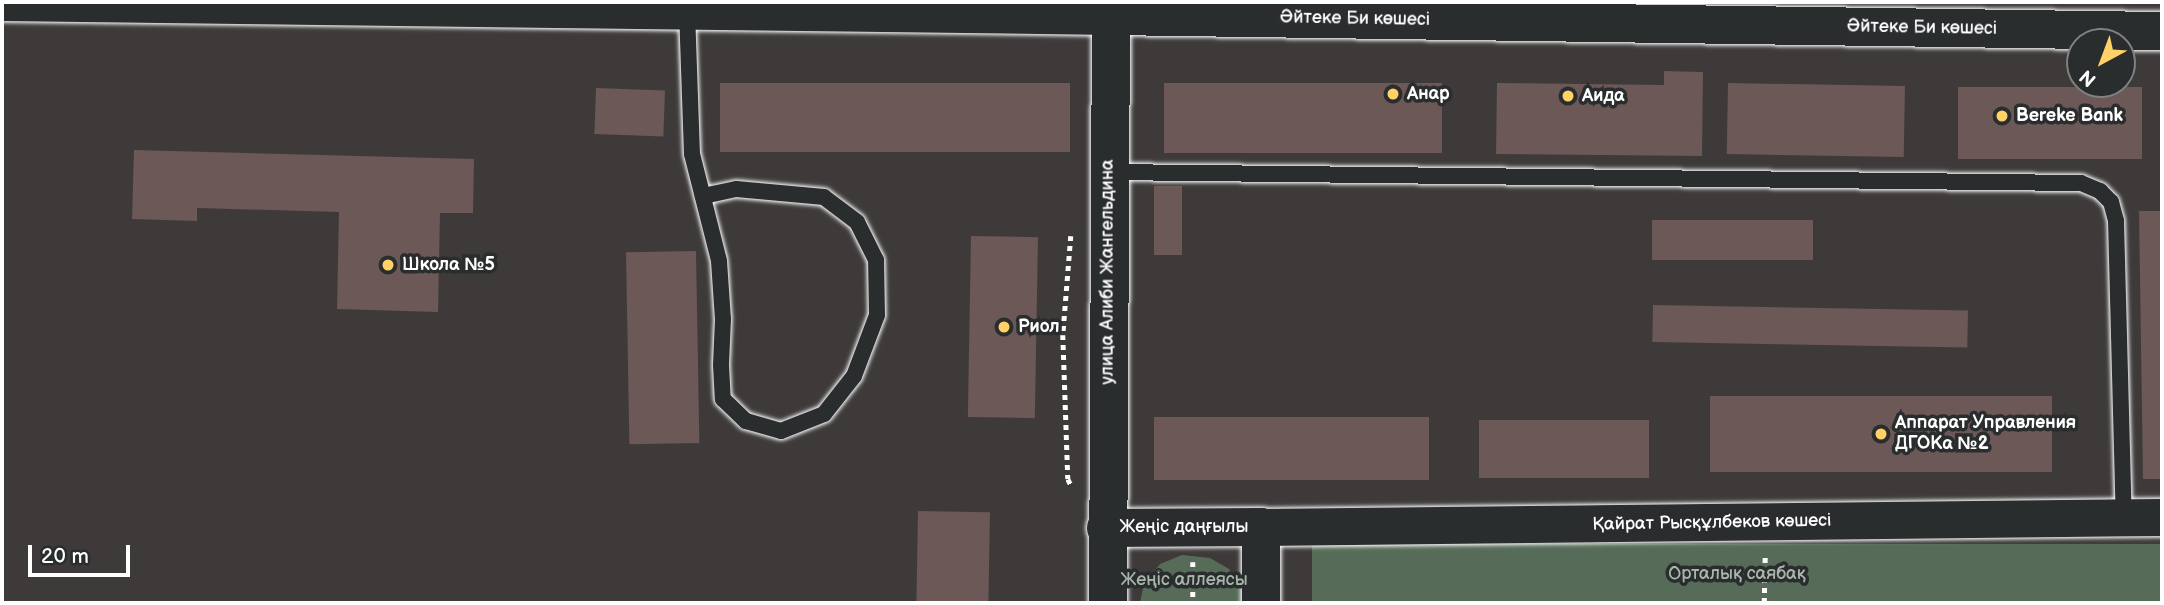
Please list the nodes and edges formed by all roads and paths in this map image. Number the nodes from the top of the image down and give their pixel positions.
1 (2, 2) edge
2 (1111, 9) edge
3 (687, 11) junction
4 (2162, 31) edge
5 (1109, 172) junction
6 (703, 196) junction
7 (2124, 517) junction
8 (2162, 517) edge
9 (1766, 523) junction
10 (1261, 527) junction
11 (1106, 528) junction
12 (1108, 603) edge
13 (1261, 603) edge
14 (1764, 603) edge

1 - 3 street, Әйтеке Би көшесі
2 - 3 street, Әйтеке Би көшесі
2 - 4 main road, Әйтеке Би көшесі
2 - 5 main road, улица Алиби Жангельдина
3 - 6 lane
5 - 7 lane
5 - 11 main road, улица Алиби Жангельдина
6 - 6 lane
7 - 8 street, Қайрат Рысқұлбеков көшесі
7 - 9 street, Қайрат Рысқұлбеков көшесі
9 - 10 street, Қайрат Рысқұлбеков көшесі
9 - 14 path
10 - 11 main road, Жеңіс даңғылы
10 - 13 main road, Жеңіс даңғылы
11 - 12 main road, Жеңіс даңғылы

